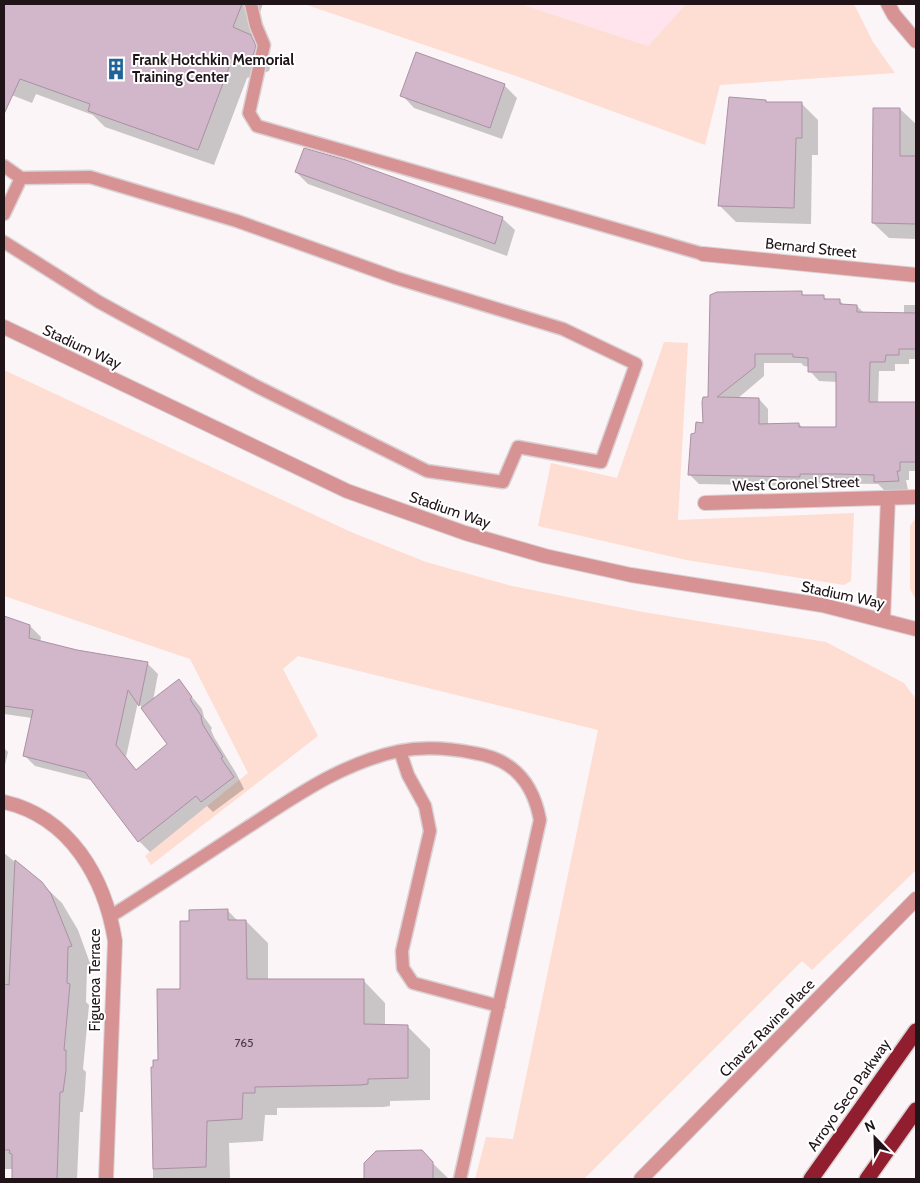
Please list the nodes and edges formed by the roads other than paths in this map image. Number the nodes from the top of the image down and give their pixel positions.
1 (251, 4) edge
2 (888, 4) edge
3 (916, 41) edge
4 (4, 166) edge
5 (21, 178) junction
6 (4, 214) edge
7 (4, 242) edge
8 (702, 254) joint
9 (916, 275) edge
10 (4, 327) edge
11 (916, 497) edge
12 (888, 498) junction
13 (705, 503) dead end
14 (883, 620) junction
15 (916, 629) edge
16 (400, 751) junction
17 (4, 802) edge
18 (916, 899) edge
19 (111, 916) junction
20 (499, 1006) junction
21 (916, 1031) edge
22 (916, 1110) edge
23 (106, 1179) edge
24 (460, 1179) edge
25 (641, 1179) edge
26 (811, 1179) edge
27 (867, 1179) edge

1 - 8 lane
2 - 3 street
4 - 5 lane
5 - 6 lane
5 - 7 lane
8 - 9 street, Bernard Street
10 - 14 street, Stadium Way
11 - 12 street, West Coronel Street
12 - 13 street, West Coronel Street
12 - 14 street
14 - 15 street, Stadium Way
16 - 19 lane
16 - 20 lane
16 - 20 lane
17 - 19 street, Figueroa Terrace
18 - 25 street, Chavez Ravine Place
19 - 23 street, Figueroa Terrace
20 - 24 lane
21 - 26 highway, Arroyo Seco Parkway
22 - 27 highway

